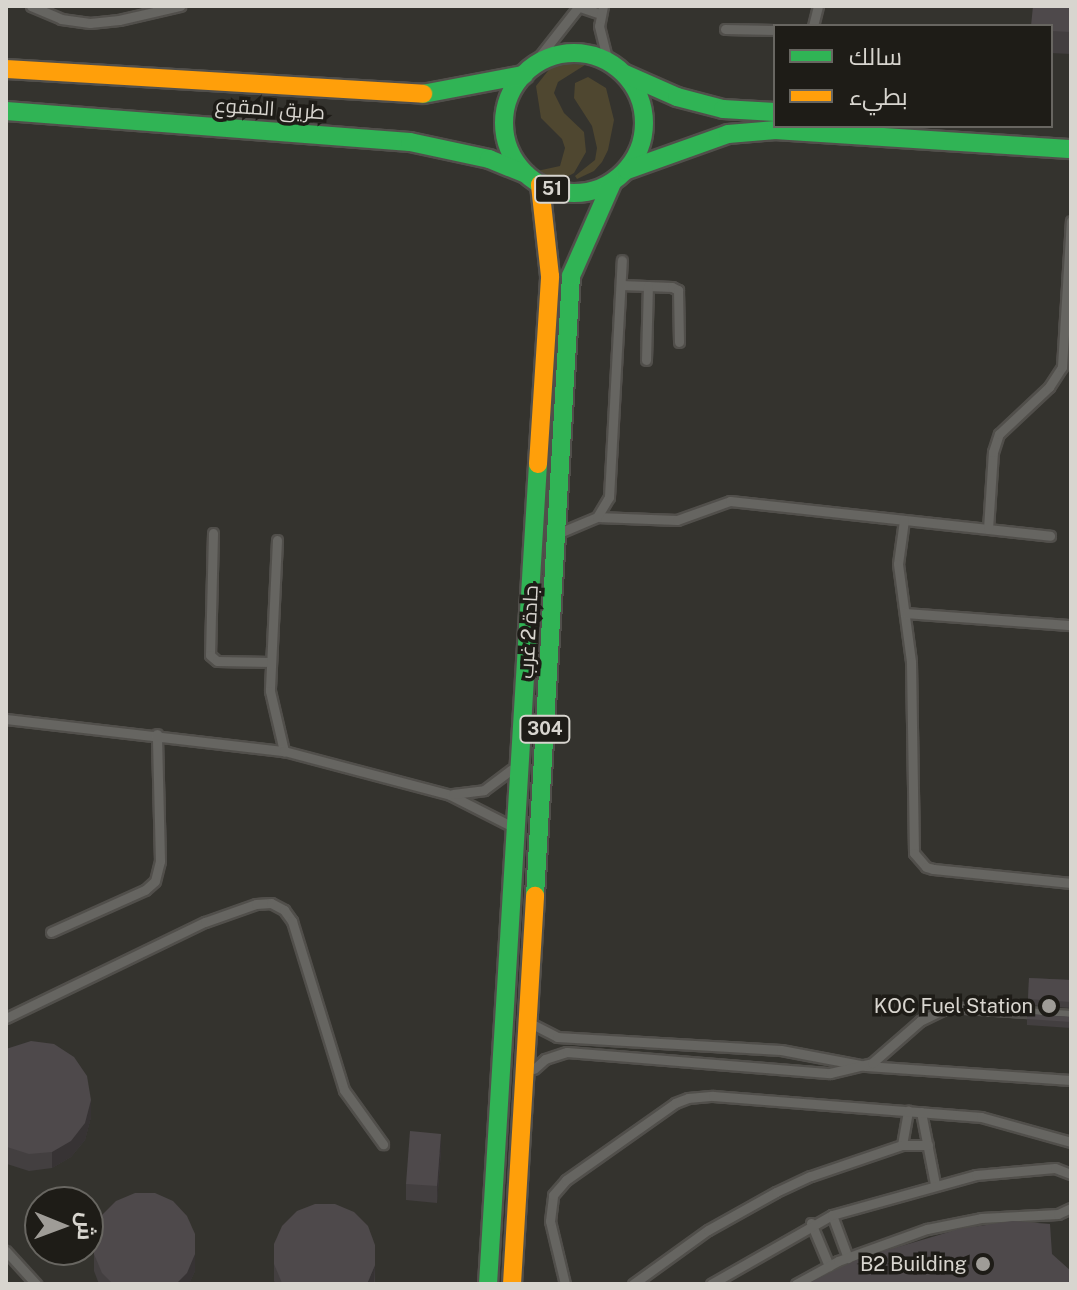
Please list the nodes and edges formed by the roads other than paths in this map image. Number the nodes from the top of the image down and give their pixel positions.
1 (31, 6) edge
2 (180, 6) edge
3 (577, 7) edge
4 (602, 10) edge
5 (725, 29) dead end
6 (773, 30) edge
7 (608, 62) junction
8 (6, 69) edge
9 (526, 73) junction
10 (625, 74) junction
11 (6, 111) edge
12 (773, 112) edge
13 (1027, 128) edge
14 (1071, 131) edge
15 (1071, 149) edge
16 (627, 170) junction
17 (533, 180) junction
18 (612, 183) junction
19 (1071, 221) edge
20 (622, 260) dead end
21 (621, 285) junction
22 (648, 286) junction
23 (679, 342) dead end
24 (646, 360) dead end
25 (597, 517) junction
26 (904, 520) junction
27 (988, 529) junction
28 (213, 533) dead end
29 (556, 534) junction
30 (1050, 536) dead end
31 (277, 540) dead end
32 (906, 613) junction
33 (1071, 625) edge
34 (271, 662) junction
35 (6, 719) edge
36 (157, 734) junction
37 (284, 751) junction
38 (519, 755) junction
39 (450, 795) junction
40 (515, 829) junction
41 (1071, 883) edge
42 (51, 932) dead end
43 (1071, 1015) edge
44 (6, 1018) edge
45 (528, 1020) junction
46 (568, 1038) junction
47 (759, 1048) junction
48 (567, 1052) junction
49 (866, 1066) junction
50 (759, 1068) junction
51 (1071, 1080) edge
52 (524, 1085) junction
53 (908, 1111) junction
54 (921, 1112) junction
55 (1071, 1142) edge
56 (383, 1144) dead end
57 (902, 1145) junction
58 (928, 1145) junction
59 (1071, 1174) edge
60 (935, 1184) junction
61 (1071, 1208) edge
62 (832, 1215) junction
63 (811, 1223) junction
64 (6, 1251) edge
65 (848, 1258) junction
66 (829, 1266) junction
67 (36, 1284) edge
68 (488, 1284) edge
69 (512, 1284) edge
70 (565, 1284) edge
71 (633, 1284) edge
72 (711, 1284) edge
73 (796, 1284) edge

1 - 2 lane
3 - 4 lane
3 - 9 lane
4 - 7 lane
5 - 6 lane
7 - 9 main road, 51
7 - 10 main road, 51
8 - 9 main road, طريق المقوع / 51
9 - 17 main road, 51
10 - 12 main road, 51
10 - 16 main road, 51
11 - 17 main road, طريق المقوع / 51
13 - 14 main road
15 - 16 main road, 51
16 - 18 main road, 51
17 - 18 main road, 51
17 - 38 main road, جادة 2 غرب / 304
18 - 29 main road, جادة 2 غرب / 304
19 - 27 lane
20 - 21 lane
21 - 22 lane
21 - 25 lane
22 - 23 lane
22 - 24 lane
25 - 26 lane
25 - 29 lane
26 - 27 lane
26 - 32 lane
27 - 30 lane
28 - 34 lane
29 - 45 main road, جادة 2 غرب / 304
31 - 34 lane
32 - 33 lane
32 - 41 lane
34 - 37 lane
35 - 36 lane
36 - 37 lane
36 - 42 lane
37 - 39 lane
38 - 39 lane
38 - 40 main road, جادة 2 غرب / 304
39 - 40 lane
40 - 68 main road, جادة 2 غرب / 304
43 - 49 lane
44 - 56 lane
45 - 46 lane
45 - 52 main road, جادة 2 غرب / 304
46 - 47 lane
46 - 48 lane
47 - 49 lane
47 - 50 lane
48 - 50 lane
48 - 52 lane
49 - 50 lane
49 - 51 lane
52 - 69 main road, جادة 2 غرب / 304
53 - 54 lane
53 - 57 lane
53 - 70 lane
54 - 55 lane
54 - 58 lane
57 - 58 lane
57 - 71 lane
58 - 60 lane
59 - 60 lane
60 - 62 lane
61 - 65 lane
62 - 63 lane
62 - 65 lane
63 - 66 lane
63 - 72 lane
64 - 67 lane
65 - 66 lane
66 - 73 lane

